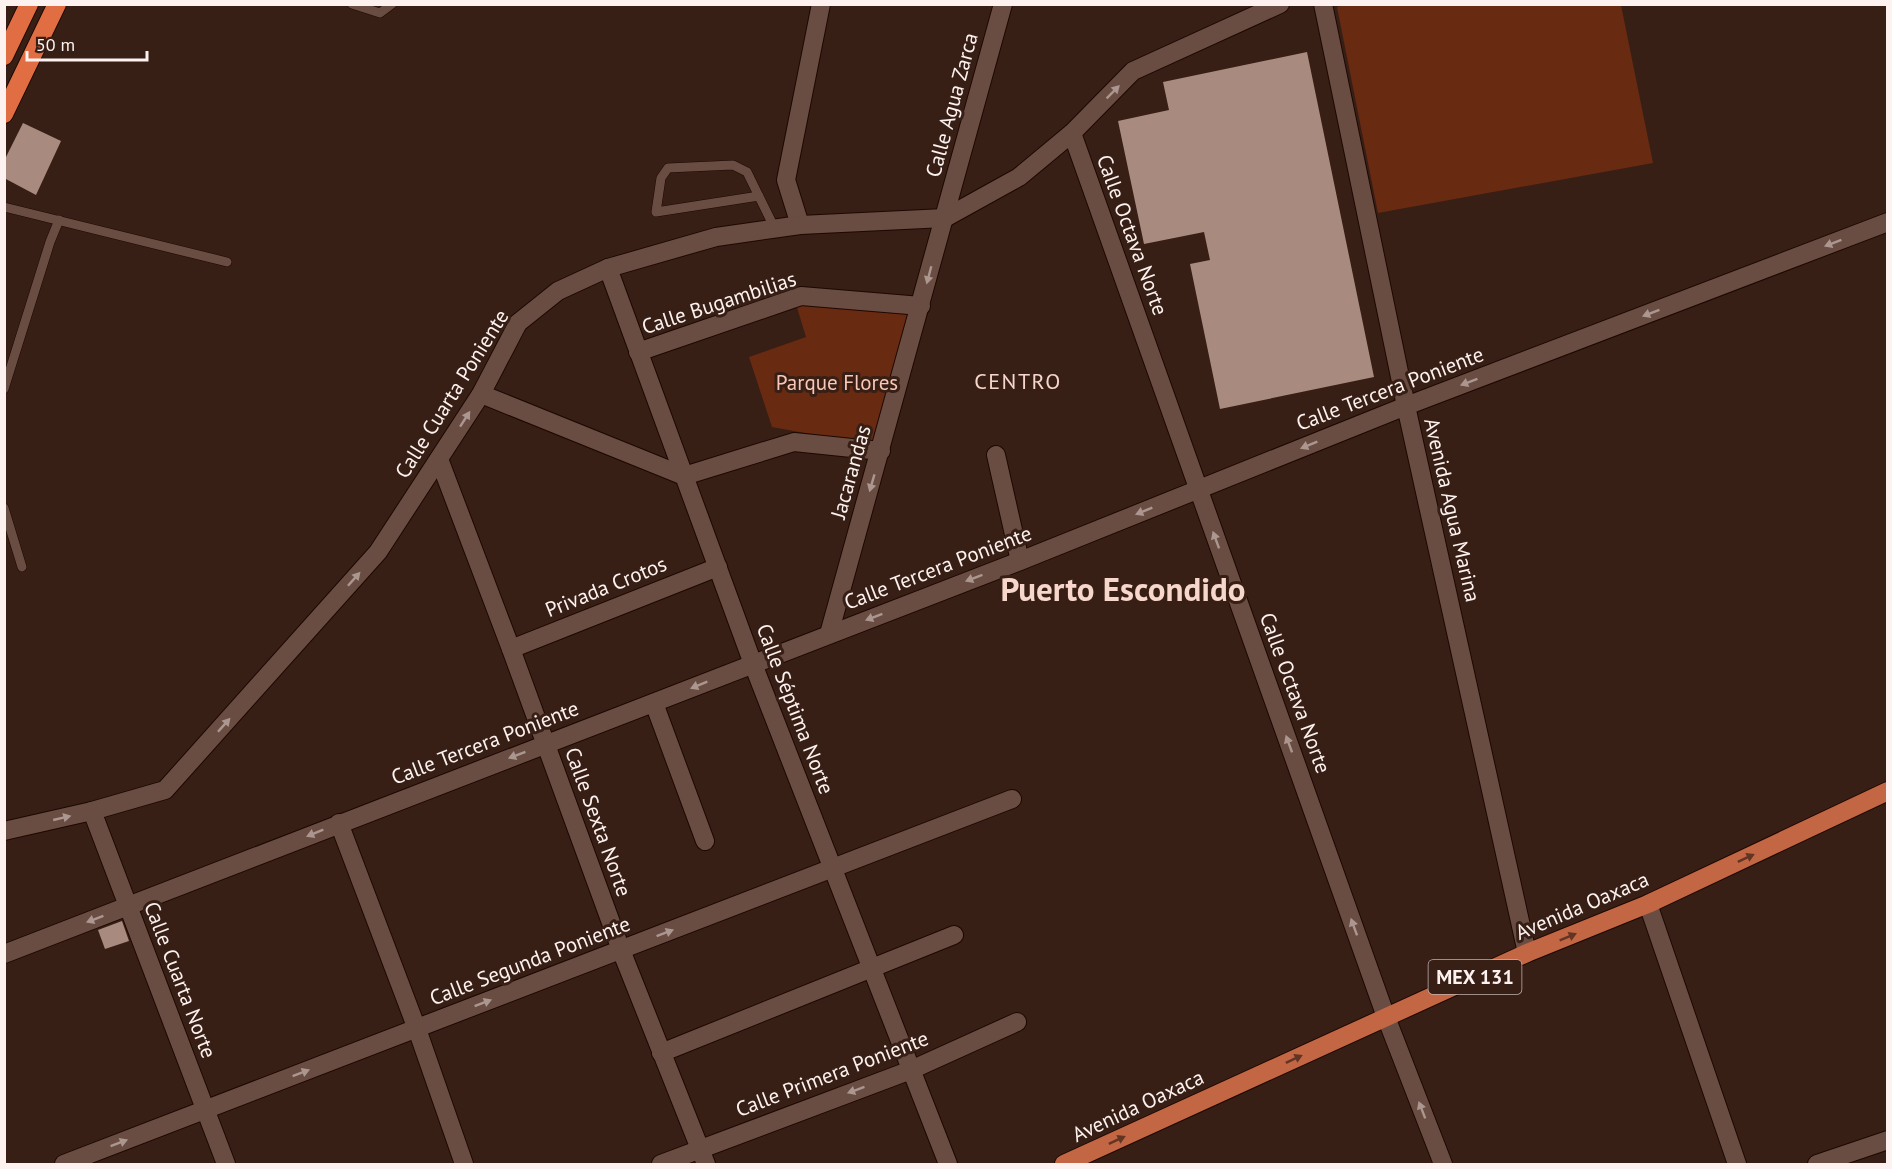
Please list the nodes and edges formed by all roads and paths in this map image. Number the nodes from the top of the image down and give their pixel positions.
1 (30, 4) edge
2 (57, 4) edge
3 (352, 4) edge
4 (392, 4) edge
5 (821, 4) edge
6 (1004, 4) edge
7 (1280, 4) edge
8 (1323, 4) edge
9 (4, 56) edge
10 (4, 114) edge
11 (1072, 133) junction
12 (759, 196) junction
13 (4, 207) edge
14 (945, 218) junction
15 (59, 220) junction
16 (1887, 222) edge
17 (800, 225) junction
18 (774, 229) junction
19 (226, 262) dead end
20 (608, 267) junction
21 (921, 306) junction
22 (638, 352) junction
23 (4, 389) edge
24 (481, 394) junction
25 (1406, 406) junction
26 (881, 451) junction
27 (996, 455) dead end
28 (439, 459) junction
29 (684, 476) junction
30 (1198, 489) junction
31 (4, 508) edge
32 (1020, 561) junction
33 (22, 567) dead end
34 (718, 567) junction
35 (829, 634) junction
36 (511, 649) junction
37 (753, 664) junction
38 (654, 703) junction
39 (545, 744) junction
40 (1887, 791) edge
41 (1012, 799) dead end
42 (92, 811) junction
43 (339, 823) junction
44 (4, 831) edge
45 (705, 841) dead end
46 (832, 869) junction
47 (1648, 904) junction
48 (128, 906) junction
49 (954, 935) dead end
50 (621, 950) junction
51 (1527, 953) junction
52 (4, 954) edge
53 (873, 969) junction
54 (1386, 1017) junction
55 (1017, 1022) dead end
56 (417, 1029) junction
57 (661, 1053) junction
58 (911, 1070) junction
59 (205, 1110) junction
60 (1887, 1140) edge
61 (703, 1156) edge
62 (64, 1164) edge
63 (226, 1164) edge
64 (464, 1164) edge
65 (661, 1164) edge
66 (948, 1164) edge
67 (1064, 1164) edge
68 (1443, 1164) edge
69 (1737, 1164) edge
70 (1817, 1164) edge

1 - 9 highway
2 - 10 highway
3 - 4 lane
5 - 17 street
6 - 14 street, Calle Agua Zarca
11 -> 7 street, Calle Cuarta Poniente
8 - 25 street, Avenida Agua Marina
11 - 14 street, Calle Cuarta Poniente
11 - 30 street, Calle Octava Norte
12 - 12 lane
12 - 18 lane
13 - 15 lane
14 - 17 street, Calle Cuarta Poniente
14 -> 21 street, Jacarandas
15 - 19 lane
15 - 23 lane
16 -> 25 street, Calle Tercera Poniente
17 - 18 street, Calle Cuarta Poniente
18 - 20 street, Calle Cuarta Poniente
20 - 22 street, Calle Séptima Norte
20 - 24 street, Calle Cuarta Poniente
21 - 22 street, Calle Bugambilias
21 - 26 street, Jacarandas
22 - 29 street, Calle Séptima Norte
28 -> 24 street, Calle Cuarta Poniente
24 - 29 street
25 -> 30 street, Calle Tercera Poniente
25 - 51 street, Avenida Agua Marina
26 - 29 street
26 -> 35 street, Jacarandas
27 - 32 street
28 - 36 street, Calle Sexta Norte
42 -> 28 street, Calle Cuarta Poniente
29 - 34 street, Calle Séptima Norte
30 -> 32 street, Calle Tercera Poniente
54 -> 30 street, Calle Octava Norte
31 - 33 lane
32 -> 35 street, Calle Tercera Poniente
34 - 36 street, Privada Crotos
34 - 37 street, Calle Séptima Norte
35 - 37 street, Calle Tercera Poniente
36 - 39 street, Calle Sexta Norte
37 -> 38 street, Calle Tercera Poniente
37 - 46 street, Calle Séptima Norte
38 - 39 street, Calle Tercera Poniente
38 - 45 street
39 -> 43 street, Calle Tercera Poniente
39 - 50 street, Calle Sexta Norte
47 -> 40 main road, Avenida Oaxaca / MEX 131
41 - 46 street, Calle Segunda Poniente
44 -> 42 street, Calle Cuarta Poniente
42 - 48 street, Calle Cuarta Norte
43 -> 48 street, Calle Tercera Poniente
43 - 56 street
50 -> 46 street, Calle Segunda Poniente
46 - 53 street, Calle Séptima Norte
51 -> 47 main road, Avenida Oaxaca / MEX 131
47 - 69 street
48 -> 52 street, Calle Tercera Poniente
48 - 59 street, Calle Cuarta Norte
49 - 53 street
56 -> 50 street, Calle Segunda Poniente
50 - 57 street, Calle Sexta Norte
51 - 54 main road, Avenida Oaxaca / MEX 131
53 - 57 street
53 - 58 street, Calle Séptima Norte
67 -> 54 main road, Avenida Oaxaca / MEX 131
68 -> 54 street, Calle Octava Norte
55 - 58 street, Calle Primera Poniente
59 -> 56 street, Calle Segunda Poniente
56 - 64 street
57 - 61 street, Calle Sexta Norte
58 -> 61 street, Calle Primera Poniente
58 - 66 street, Calle Séptima Norte
62 -> 59 street, Calle Segunda Poniente
59 - 63 street, Calle Cuarta Norte
60 - 70 street
61 - 65 street, Calle Primera Poniente

